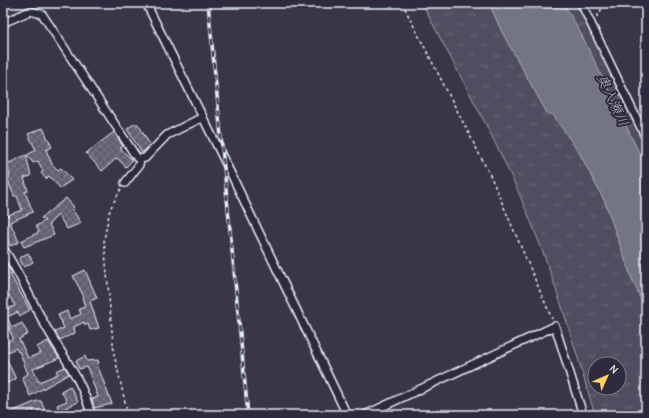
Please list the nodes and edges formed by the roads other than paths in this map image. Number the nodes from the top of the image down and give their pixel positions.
1 (146, 3) edge
2 (581, 3) edge
3 (3, 23) edge
4 (203, 117) junction
5 (646, 138) edge
6 (140, 159) junction
7 (125, 183) road end
8 (3, 248) edge
9 (91, 415) edge
10 (347, 415) edge
11 (365, 415) edge
12 (583, 415) edge

1 - 4 street
2 - 5 street
3 - 6 street
4 - 6 street
4 - 10 street
6 - 7 street
8 - 9 street
11 - 12 street

